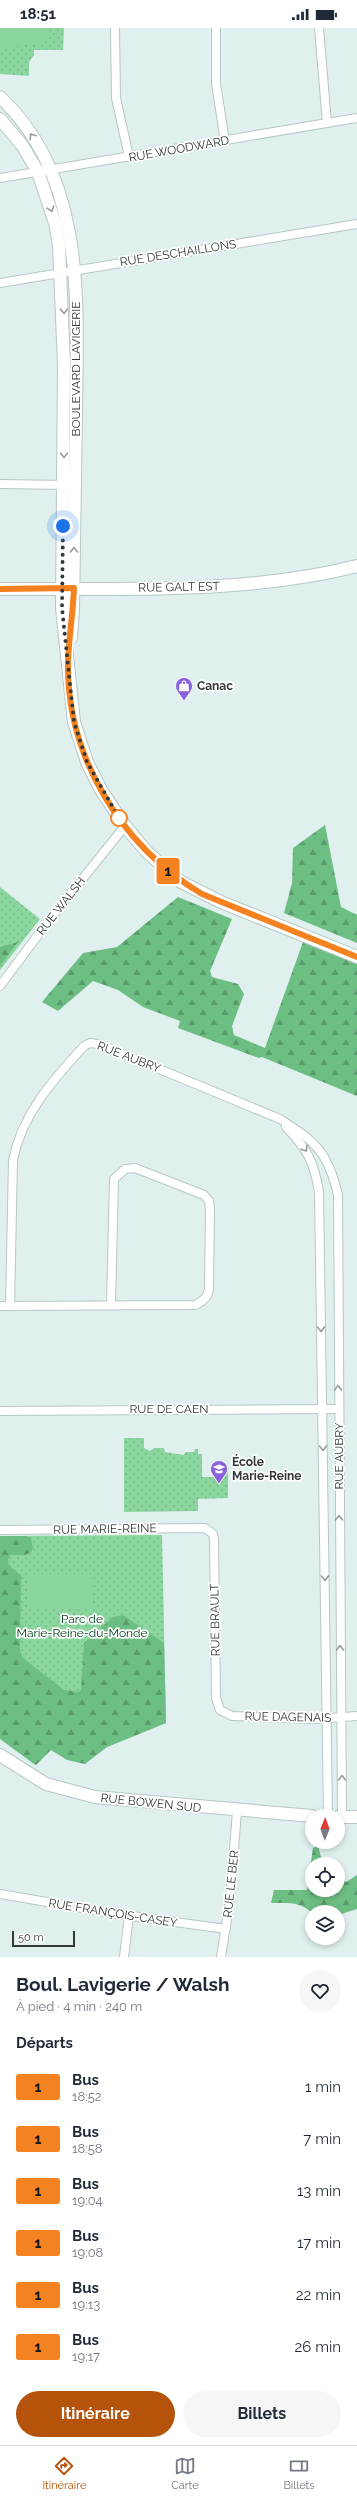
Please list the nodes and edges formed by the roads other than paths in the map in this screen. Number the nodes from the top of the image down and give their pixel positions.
1 (116, 28) edge
2 (216, 28) edge
3 (319, 28) edge
4 (0, 97) edge
5 (357, 118) edge
6 (0, 119) edge
7 (327, 124) junction
8 (225, 141) junction
9 (129, 157) junction
10 (51, 170) junction
11 (38, 172) junction
12 (0, 178) edge
13 (357, 224) edge
14 (75, 270) junction
15 (62, 272) junction
16 (0, 283) edge
17 (0, 484) edge
18 (69, 485) junction
19 (357, 566) edge
20 (0, 589) edge
21 (68, 589) junction
22 (125, 826) junction
23 (357, 957) edge
24 (0, 986) edge
25 (280, 1119) junction
26 (111, 1304) junction
27 (0, 1306) edge
28 (10, 1306) junction
29 (323, 1409) junction
30 (339, 1409) junction
31 (0, 1410) edge
32 (0, 1530) edge
33 (209, 1531) joint
34 (220, 1710) joint
35 (357, 1716) edge
36 (341, 1717) junction
37 (328, 1718) junction
38 (0, 1755) edge
39 (328, 1809) edge
40 (340, 1809) edge
41 (237, 1811) junction
42 (305, 1816) edge
43 (345, 1817) edge
44 (357, 1817) edge
45 (0, 1894) edge
46 (129, 1916) junction
47 (226, 1929) junction
48 (124, 1957) edge
49 (221, 1957) edge

1 - 9 street
2 - 8 street
3 - 7 street
10 -> 4 street, BOULEVARD LAVIGERIE
5 - 7 street, RUE WOODWARD
6 - 11 street, BOULEVARD LAVIGERIE
7 - 8 street, RUE WOODWARD
8 - 9 street, RUE WOODWARD
9 - 10 street, RUE WOODWARD
10 - 11 street, RUE WOODWARD
10 - 14 street, BOULEVARD LAVIGERIE
11 - 12 street, RUE WOODWARD
11 -> 15 street, BOULEVARD LAVIGERIE
13 - 14 street, RUE DESCHAILLONS
14 - 15 street, RUE DESCHAILLONS
14 - 18 street, BOULEVARD LAVIGERIE
15 - 16 street, RUE DESCHAILLONS
15 -> 18 street, BOULEVARD LAVIGERIE
17 - 18 street
18 - 21 street, BOULEVARD LAVIGERIE
19 - 21 street, RUE GALT EST
20 - 21 street, RUE GALT EST
21 - 22 street, BOULEVARD LAVIGERIE
22 - 23 street, BOULEVARD LAVIGERIE
22 - 24 street, RUE WALSH
25 - 28 street, RUE AUBRY
25 -> 29 street, RUE AUBRY
30 -> 25 street, RUE AUBRY
26 - 26 street
26 - 28 street
27 - 28 street
29 - 30 street, RUE DE CAEN
29 - 31 street, RUE DE CAEN
29 -> 37 street, RUE AUBRY
36 -> 30 street, RUE AUBRY
32 - 33 street, RUE MARIE-REINE
33 - 34 street, RUE BRAULT
34 - 37 street, RUE DAGENAIS
35 - 36 street, RUE DAGENAIS
36 - 37 street, RUE DAGENAIS
40 -> 36 street, RUE AUBRY
37 - 39 street, RUE AUBRY
38 - 41 street, RUE BOWEN SUD
41 - 42 street, RUE BOWEN SUD
41 - 47 street, RUE LE BER
43 - 44 street
45 - 46 street, RUE FRANÇOIS-CASEY
46 - 47 street, RUE FRANÇOIS-CASEY
46 - 48 street
47 - 49 street, RUE LE BER

